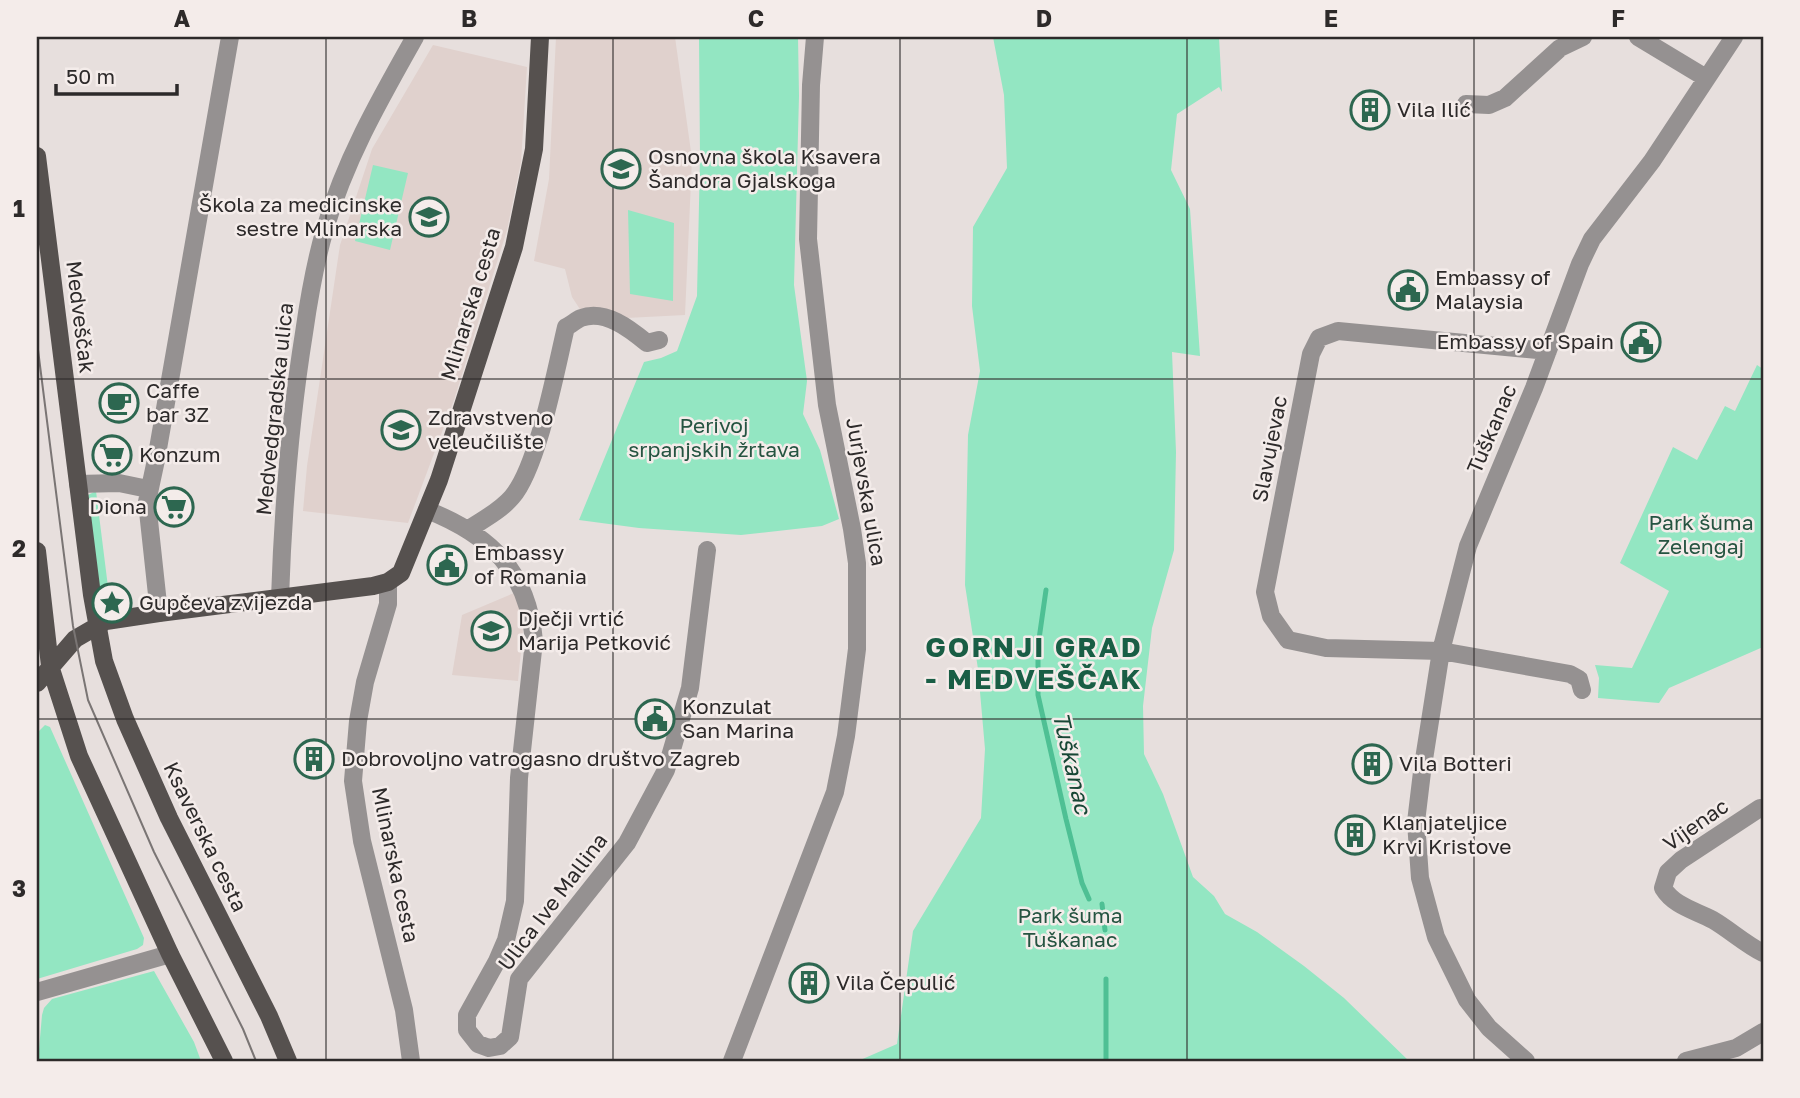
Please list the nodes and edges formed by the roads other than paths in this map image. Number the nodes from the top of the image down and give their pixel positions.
1 (230, 37) edge
2 (415, 37) edge
3 (541, 37) edge
4 (815, 37) edge
5 (1583, 37) edge
6 (1638, 37) edge
7 (1734, 37) edge
8 (1706, 78) junction
9 (1466, 104) dead end
10 (37, 156) edge
11 (659, 340) dead end
12 (1548, 351) junction
13 (78, 484) junction
14 (148, 489) junction
15 (428, 510) junction
16 (468, 529) junction
17 (707, 550) dead end
18 (37, 551) edge
19 (388, 582) junction
20 (280, 598) junction
21 (159, 612) junction
22 (96, 626) junction
23 (1441, 651) junction
24 (50, 666) junction
25 (37, 683) edge
26 (1582, 690) dead end
27 (1760, 808) dead end
28 (1763, 953) edge
29 (170, 954) junction
30 (37, 992) edge
31 (1763, 1032) edge
32 (224, 1061) edge
33 (288, 1061) edge
34 (411, 1061) edge
35 (732, 1061) edge
36 (1526, 1061) edge
37 (1686, 1061) edge

1 - 14 street
2 - 20 street, Medvedgradska ulica
3 - 15 main road, Mlinarska cesta
4 - 35 street, Jurjevska ulica
5 - 9 street
6 - 8 street
7 - 8 street, Tuškanac
8 - 12 street, Tuškanac
10 - 13 main road, Medveščak
11 - 16 street
12 - 23 street, Tuškanac
12 - 23 street, Slavujevac
13 - 14 street
13 - 22 main road
14 - 21 street
15 - 16 street, Ulica Ive Mallina
15 - 19 main road, Mlinarska cesta
16 - 17 street, Ulica Ive Mallina
18 - 24 main road
19 - 20 main road
19 - 34 street, Mlinarska cesta
20 - 21 main road
21 - 22 main road
22 - 24 main road
22 - 33 main road, Ksaverska cesta
23 - 26 street, Slavujevac
23 - 36 street, Tuškanac
24 - 25 main road
24 - 29 main road
27 - 28 street, Vijenac
29 - 30 street
29 - 32 main road
31 - 37 street

